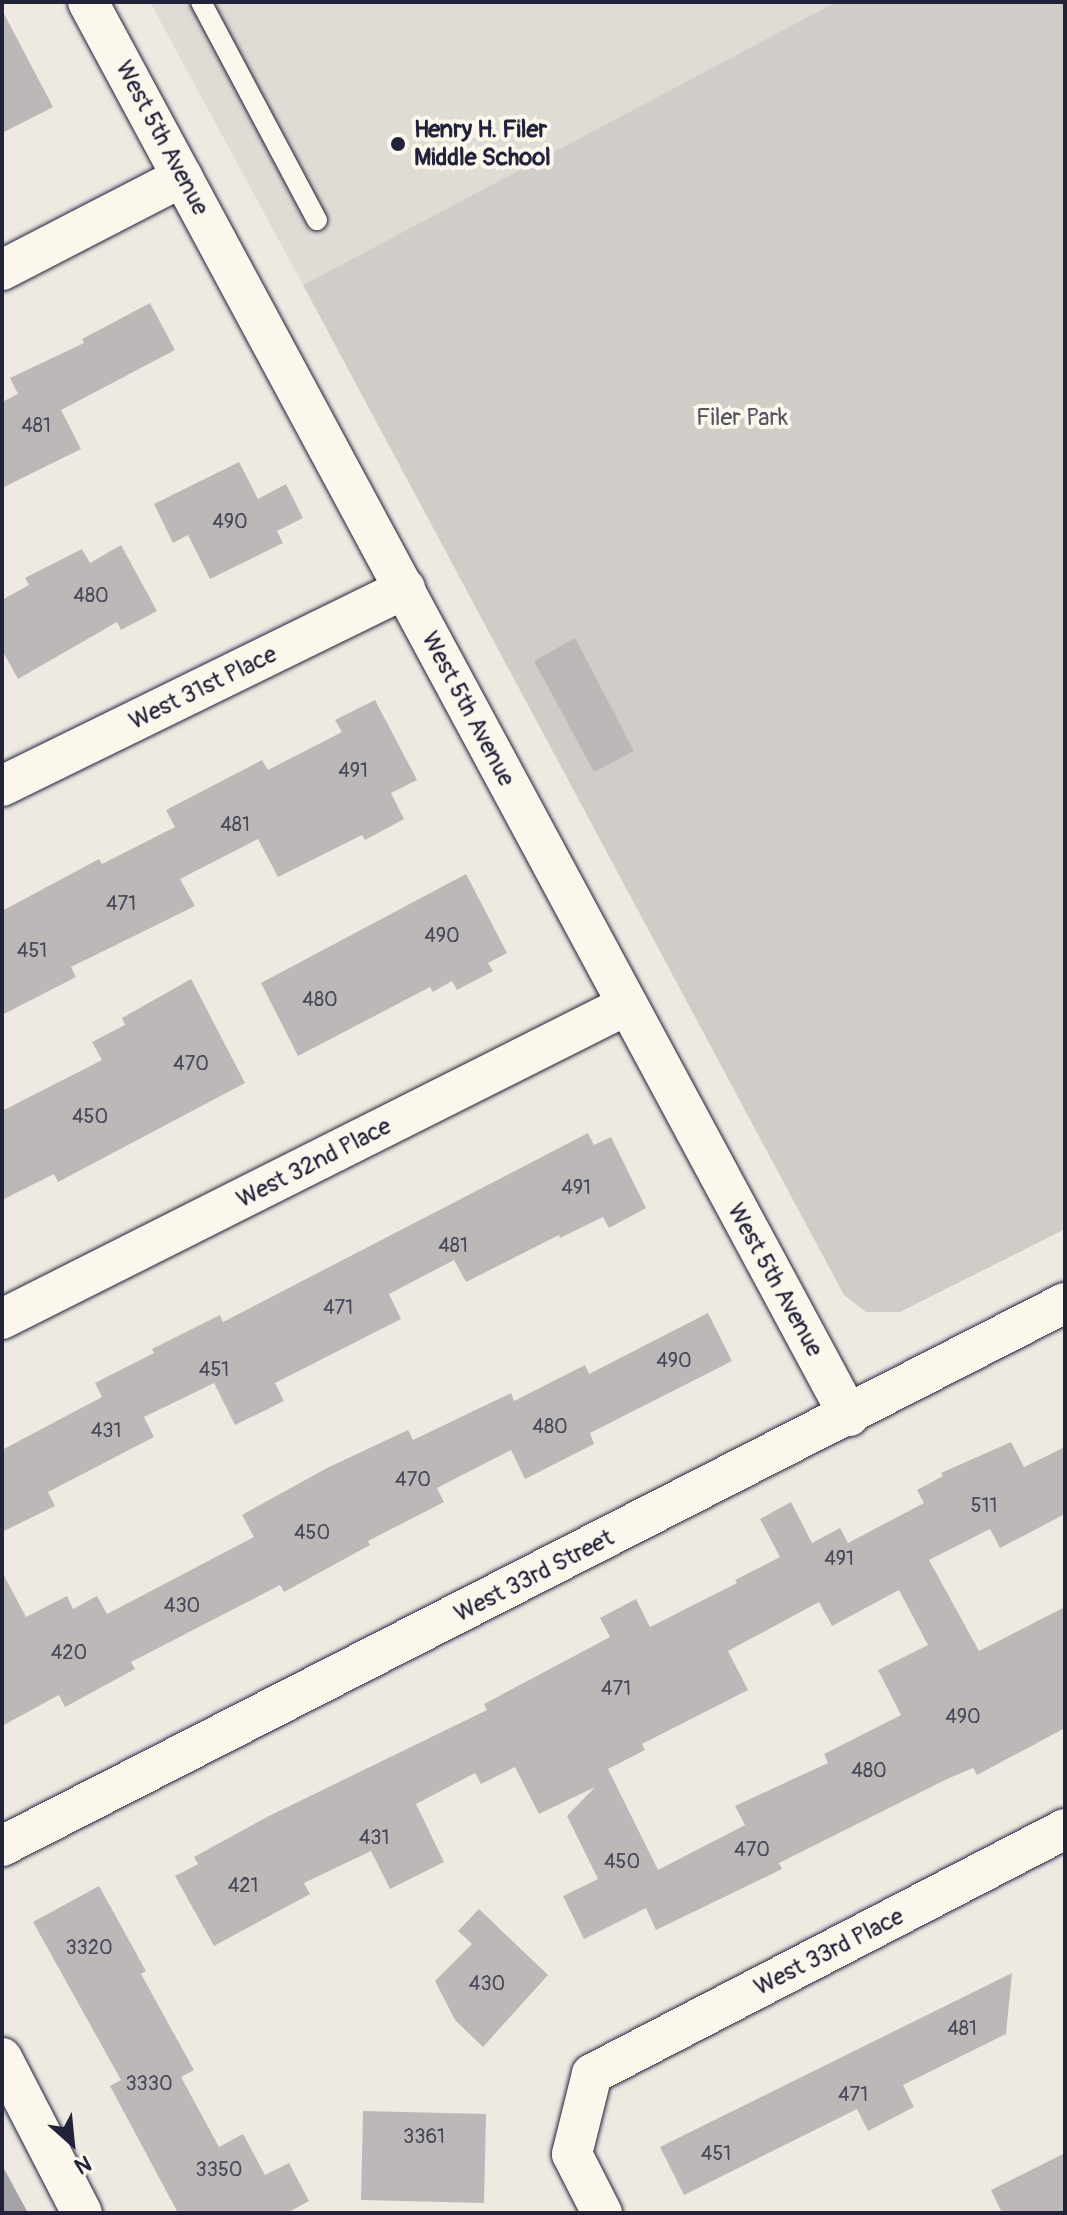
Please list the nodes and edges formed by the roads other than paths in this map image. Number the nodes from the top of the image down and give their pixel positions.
1 (88, 2) edge
2 (201, 2) edge
3 (182, 177) junction
4 (317, 220) dead end
5 (2, 270) edge
6 (405, 589) junction
7 (2, 786) edge
8 (625, 1006) junction
9 (1065, 1303) edge
10 (2, 1319) edge
11 (849, 1416) junction
12 (1065, 1829) edge
13 (2, 1846) edge
14 (2, 2058) edge
15 (82, 2213) edge
16 (602, 2213) edge

1 - 3 street, West 5th Avenue
2 - 4 lane
3 - 5 street
3 - 6 street, West 5th Avenue
6 - 7 street, West 31st Place
6 - 8 street, West 5th Avenue
8 - 10 street, West 32nd Place
8 - 11 street, West 5th Avenue
9 - 11 street, West 33rd Street
11 - 13 street, West 33rd Street
12 - 16 street, West 33rd Place
14 - 15 street

